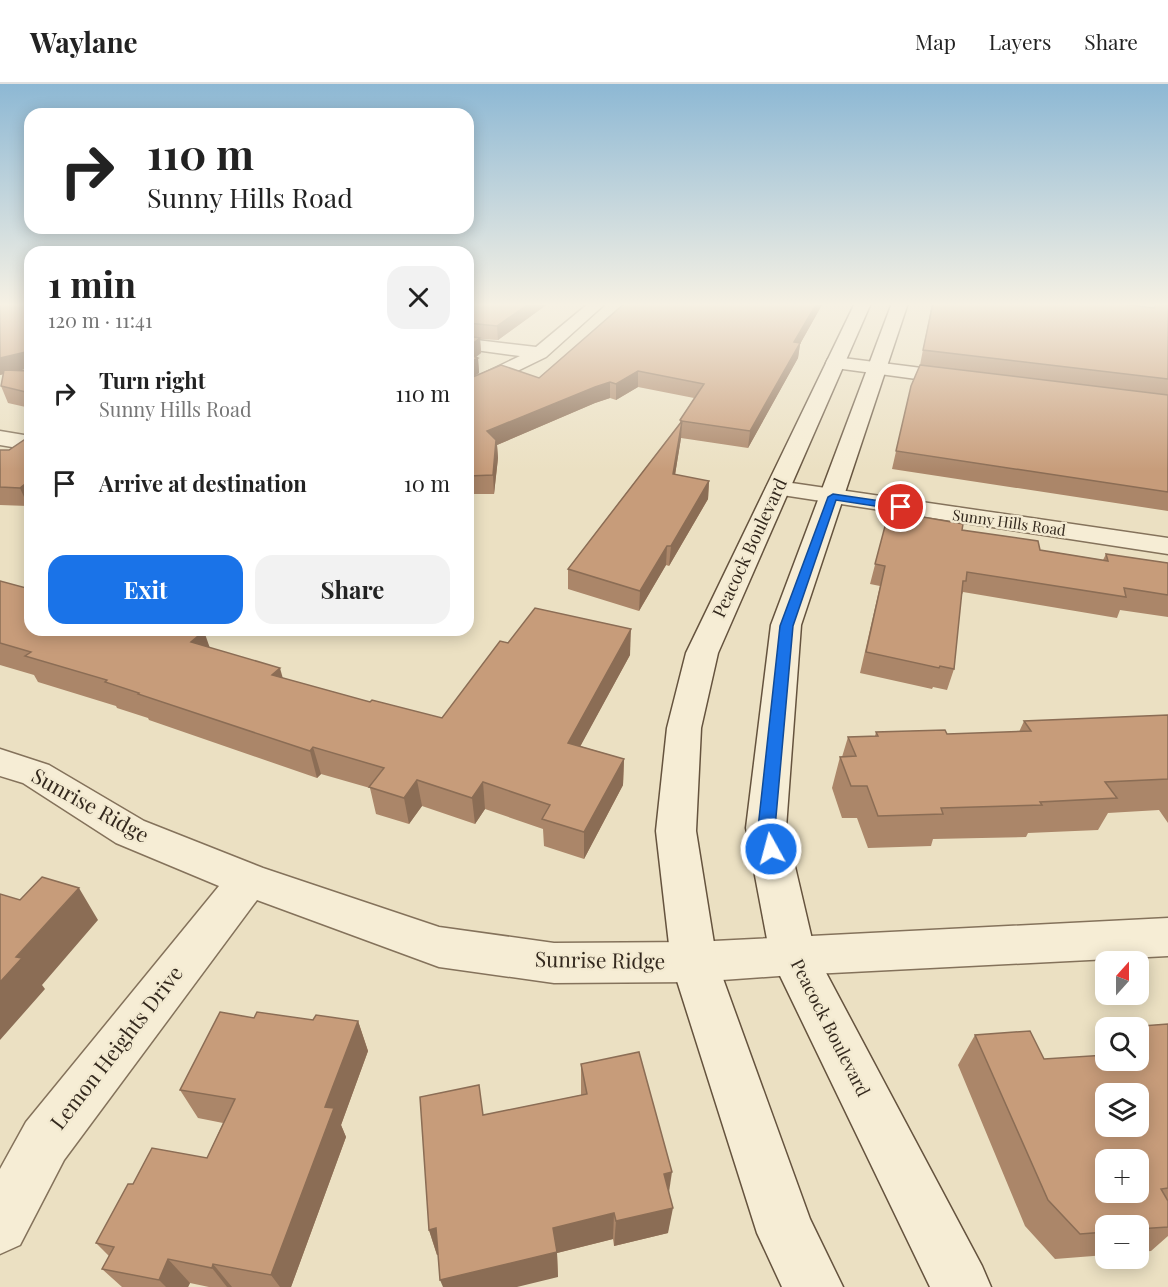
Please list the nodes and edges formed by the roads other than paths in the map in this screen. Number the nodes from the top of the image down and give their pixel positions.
1 (528, 359) edge
2 (837, 359) edge
3 (882, 359) edge
4 (835, 363) junction
5 (879, 369) junction
6 (979, 381) edge
7 (474, 386) edge
8 (0, 438) edge
9 (24, 442) edge
10 (778, 489) junction
11 (833, 497) junction
12 (1168, 546) edge
13 (0, 762) edge
14 (248, 880) junction
15 (1168, 937) edge
16 (793, 955) junction
17 (694, 962) junction
18 (0, 1225) edge
19 (813, 1287) edge
20 (961, 1287) edge

1 - 7 street
2 - 4 street, Peacock Boulevard
3 - 5 street, Peacock Boulevard
4 - 5 street
4 - 10 street, Peacock Boulevard
5 - 6 street
5 - 11 street, Peacock Boulevard
8 - 9 street
10 - 11 street, Sunny Hills Road
10 - 17 street, Peacock Boulevard
11 - 12 street, Sunny Hills Road
11 - 16 street, Peacock Boulevard
13 - 14 street, Sunrise Ridge
14 - 17 street, Sunrise Ridge
14 - 18 street, Lemon Heights Drive
15 - 16 street, Sunrise Ridge
16 - 17 street, Sunrise Ridge
16 - 20 street, Peacock Boulevard
17 - 19 street, Peacock Boulevard

